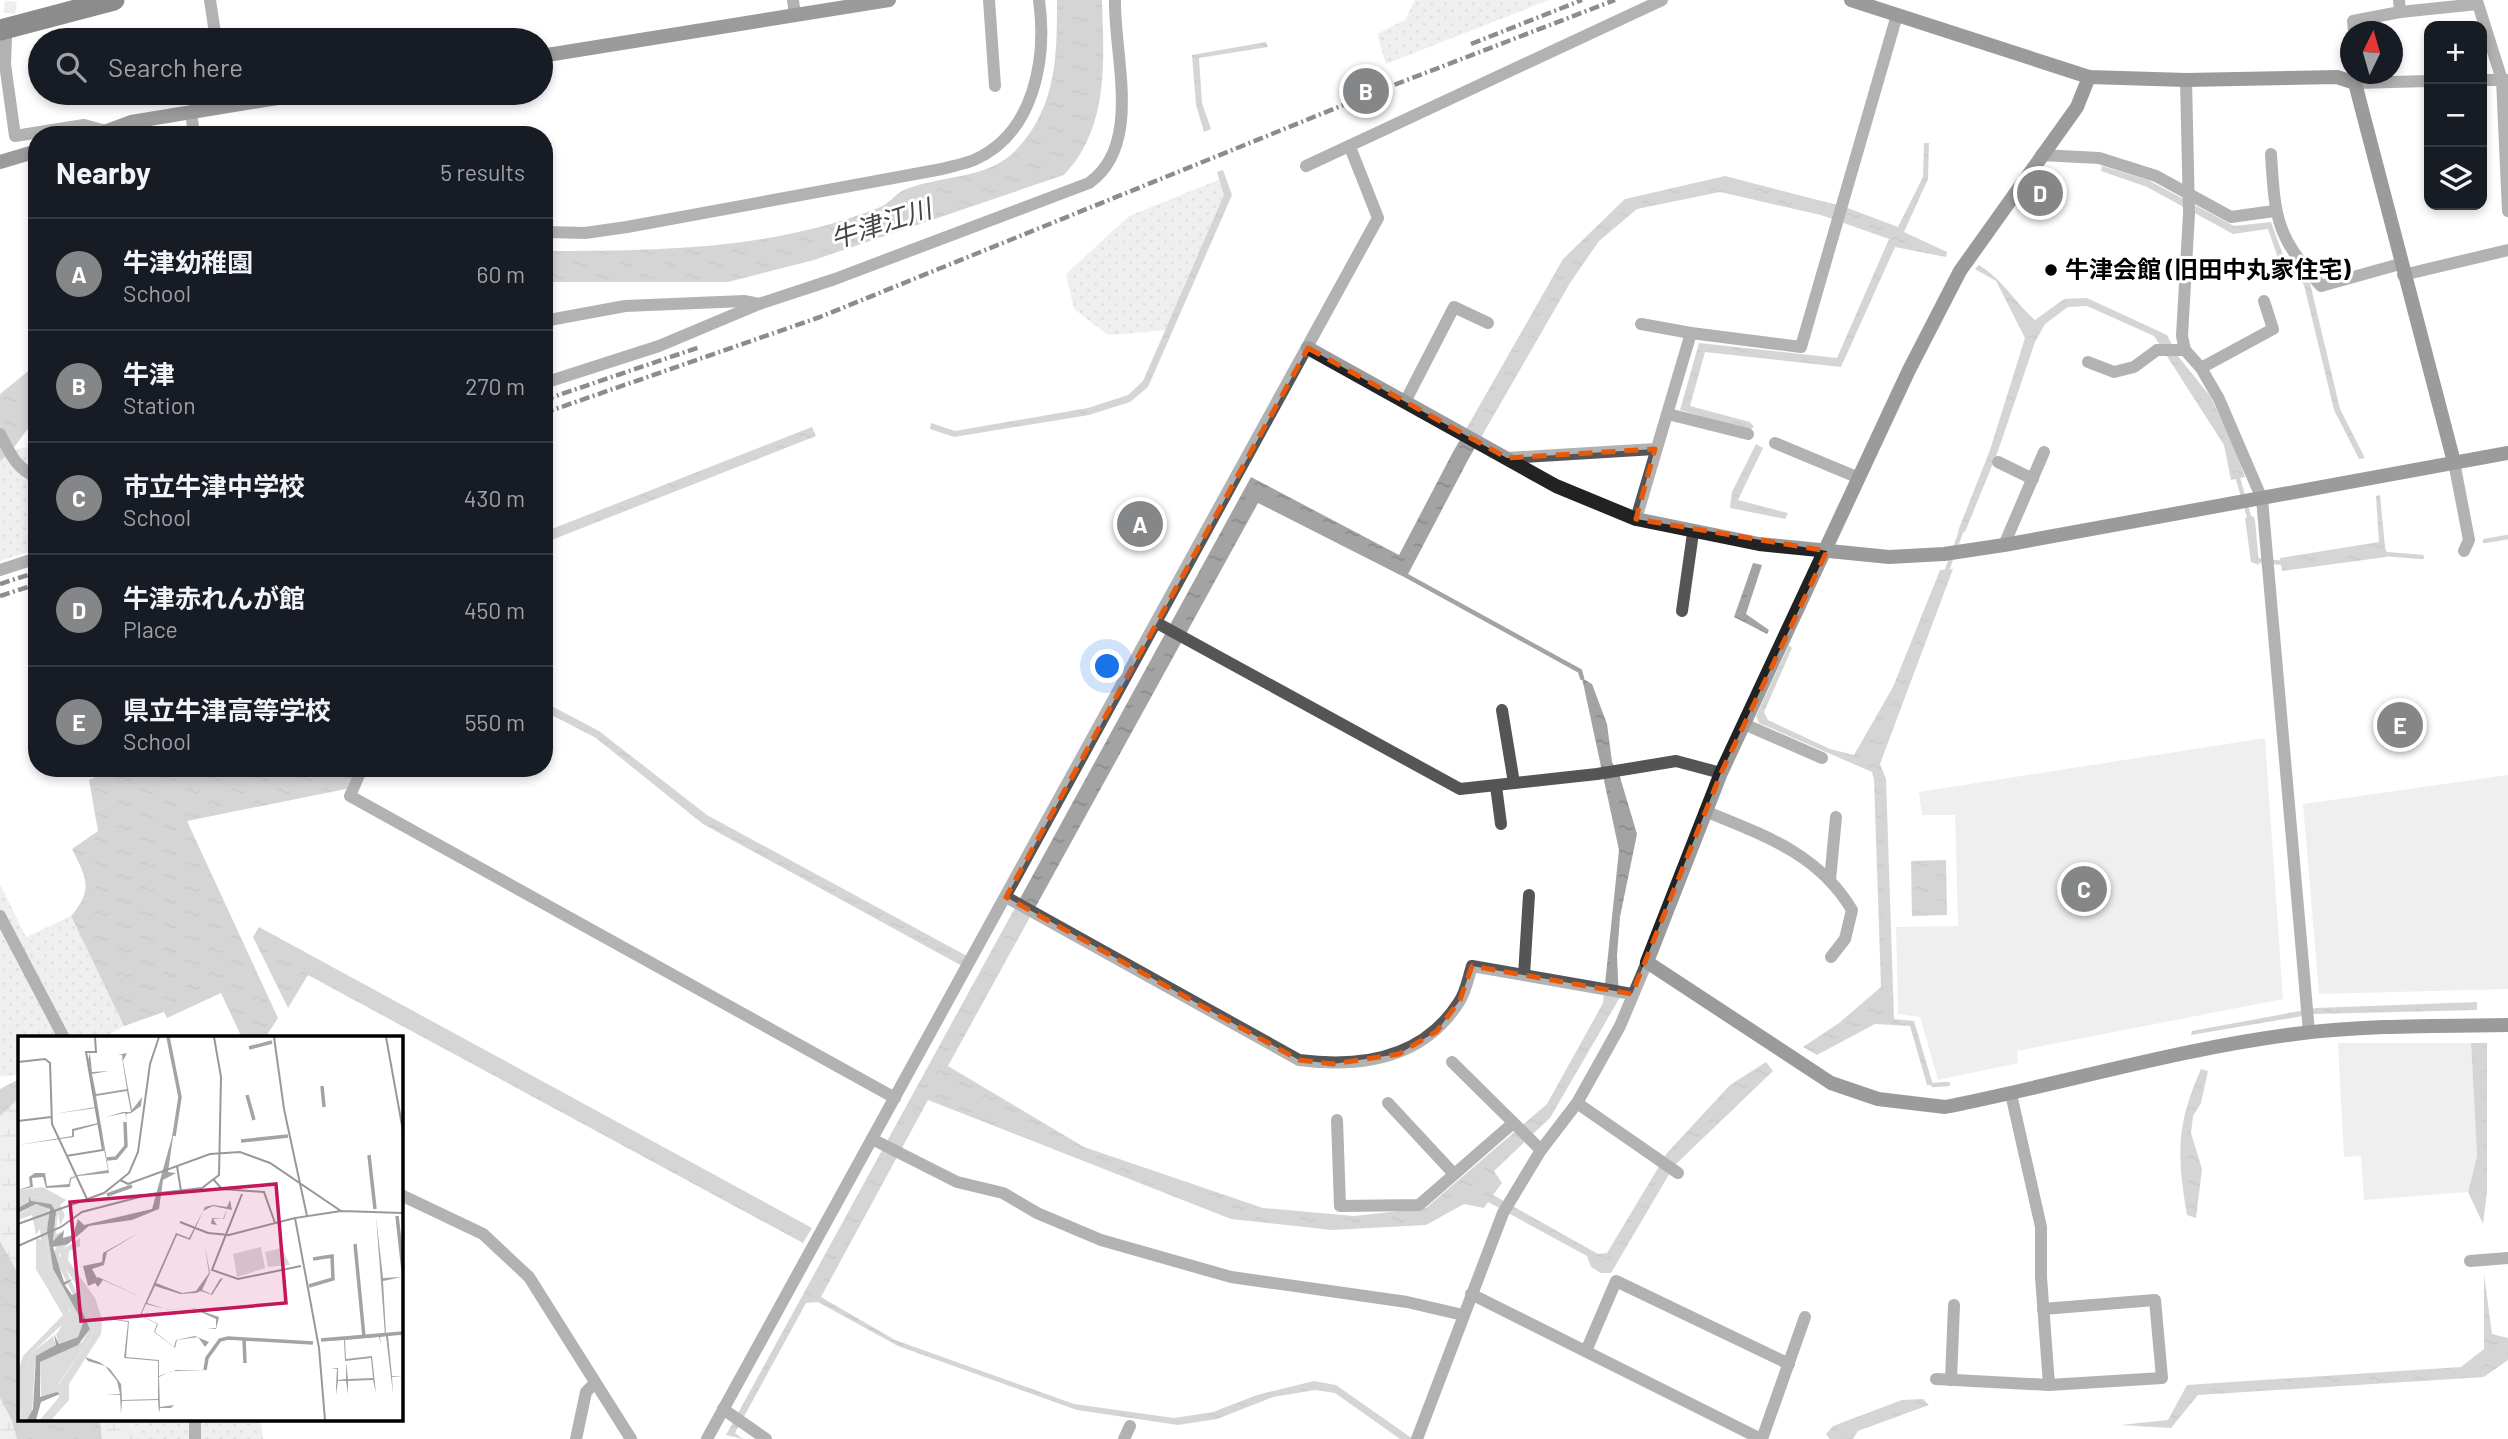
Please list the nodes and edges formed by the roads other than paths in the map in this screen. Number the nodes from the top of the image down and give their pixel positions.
1 (114, 0) edge
2 (210, 0) edge
3 (793, 0) edge
4 (889, 0) edge
5 (989, 0) edge
6 (1039, 0) edge
7 (1115, 0) edge
8 (1662, 0) edge
9 (1851, 0) edge
10 (2400, 6) edge
11 (795, 15) junction
12 (1897, 15) junction
13 (2353, 21) edge
14 (214, 28) edge
15 (3, 34) edge
16 (553, 54) edge
17 (2089, 77) junction
18 (2340, 77) edge
19 (2186, 80) junction
20 (2403, 80) edge
21 (2487, 80) edge
22 (2505, 80) edge
23 (2424, 81) edge
24 (2358, 84) edge
25 (995, 86) dead end
26 (208, 105) edge
27 (191, 111) junction
28 (122, 126) edge
29 (193, 126) edge
30 (28, 134) edge
31 (1350, 147) junction
32 (28, 154) edge
33 (2272, 154) dead end
34 (2041, 155) junction
35 (0, 162) edge
36 (1306, 166) dead end
37 (2506, 176) edge
38 (2189, 195) junction
39 (2274, 211) junction
40 (2508, 211) edge
41 (553, 232) edge
42 (2508, 250) edge
43 (2401, 269) junction
44 (2264, 301) dead end
45 (759, 304) junction
46 (553, 319) edge
47 (1488, 323) dead end
48 (1641, 324) dead end
49 (1691, 332) junction
50 (1308, 348) junction
51 (2185, 350) junction
52 (2088, 362) dead end
53 (2201, 368) junction
54 (553, 380) edge
55 (1406, 400) junction
56 (1668, 414) junction
57 (0, 434) edge
58 (1748, 434) dead end
59 (1774, 443) dead end
60 (1655, 449) junction
61 (2044, 452) dead end
62 (2508, 453) edge
63 (1507, 458) junction
64 (1998, 462) dead end
65 (2454, 462) junction
66 (28, 474) edge
67 (1859, 478) junction
68 (2033, 478) junction
69 (2251, 501) junction
70 (1636, 519) junction
71 (1693, 533) junction
72 (2004, 545) junction
73 (1827, 551) junction
74 (2464, 551) dead end
75 (28, 561) edge
76 (0, 570) edge
77 (1682, 611) dead end
78 (1157, 623) junction
79 (1502, 710) dead end
80 (1744, 724) junction
81 (1822, 758) dead end
82 (1721, 774) junction
83 (358, 777) edge
84 (1514, 783) junction
85 (1496, 786) junction
86 (1705, 811) junction
87 (1836, 817) dead end
88 (1501, 824) dead end
89 (1830, 880) junction
90 (1529, 895) dead end
91 (1006, 897) junction
92 (0, 916) edge
93 (1830, 957) dead end
94 (1647, 962) junction
95 (1524, 975) junction
96 (1632, 994) junction
97 (2508, 1024) edge
98 (2308, 1026) junction
99 (63, 1036) edge
100 (1452, 1062) dead end
101 (2011, 1094) junction
102 (895, 1098) junction
103 (1388, 1103) dead end
104 (1577, 1103) junction
105 (1337, 1120) dead end
106 (1512, 1124) junction
107 (872, 1139) junction
108 (1541, 1150) junction
109 (1678, 1173) dead end
110 (1454, 1174) junction
111 (402, 1195) edge
112 (2508, 1258) edge
113 (2470, 1261) dead end
114 (1471, 1294) junction
115 (1954, 1305) dead end
116 (2043, 1309) junction
117 (1463, 1315) junction
118 (1805, 1317) dead end
119 (1586, 1351) junction
120 (1789, 1364) junction
121 (1936, 1379) dead end
122 (1951, 1380) junction
123 (595, 1383) junction
124 (2049, 1385) junction
125 (733, 1416) junction
126 (1129, 1426) dead end
127 (1417, 1438) edge
128 (576, 1439) edge
129 (631, 1439) edge
130 (707, 1439) edge
131 (766, 1439) edge
132 (1124, 1439) edge
133 (1761, 1439) edge

1 - 15 highway
2 - 14 street
3 - 11 street
4 - 11 street
5 - 25 street
6 - 41 street
7 - 45 street
8 - 31 street
9 - 12 street
10 - 13 street
10 - 22 street
11 - 16 street
12 - 17 street
12 - 49 street
15 - 30 street
17 - 19 street
17 - 34 street
18 - 19 street
19 - 38 street
20 - 23 street
21 - 22 street
22 - 37 street
24 - 43 street
26 - 27 street
27 - 28 street
27 - 29 street
31 - 36 street
31 - 50 street
32 - 35 street
33 - 39 street
34 - 38 street
34 - 67 street
37 - 40 street
38 - 39 street
38 - 51 street
39 - 43 street
42 - 43 street
43 - 65 street
44 - 53 street
45 - 46 street
45 - 54 street
47 - 55 street
48 - 49 street
49 - 56 street
50 - 55 street
50 - 78 street
51 - 52 street
51 - 53 street
53 - 69 street
55 - 63 street
56 - 58 street
56 - 60 street
57 - 66 street
59 - 67 street
60 - 63 street
60 - 70 street
61 - 68 street
62 - 65 street
63 - 70 street
64 - 68 street
65 - 69 street
65 - 74 street
67 - 73 street
68 - 72 street
69 - 72 street
69 - 98 street
70 - 71 street
71 - 73 street
71 - 77 street
72 - 73 street
73 - 80 street
75 - 76 street
78 - 85 street
78 - 91 street
79 - 84 street
80 - 81 street
80 - 82 street
82 - 84 street
82 - 86 street
83 - 102 street
84 - 85 street
85 - 88 street
86 - 89 street
86 - 94 street
87 - 89 street
89 - 93 street
90 - 95 street
91 - 95 street
91 - 102 street
92 - 99 street
94 - 96 street
94 - 101 street
95 - 96 street
96 - 104 street
97 - 98 street
98 - 101 street
100 - 106 street
101 - 116 street
102 - 107 street
103 - 110 street
104 - 108 street
104 - 109 street
105 - 110 street
106 - 108 street
106 - 110 street
107 - 117 street
107 - 125 street
108 - 114 street
111 - 123 street
112 - 113 street
114 - 117 street
114 - 119 street
115 - 122 street
116 - 124 street
116 - 124 street
117 - 127 street
118 - 120 street
119 - 120 street
119 - 133 street
120 - 133 street
121 - 122 street
122 - 124 street
123 - 128 street
123 - 129 street
125 - 130 street
125 - 131 street
126 - 132 street

